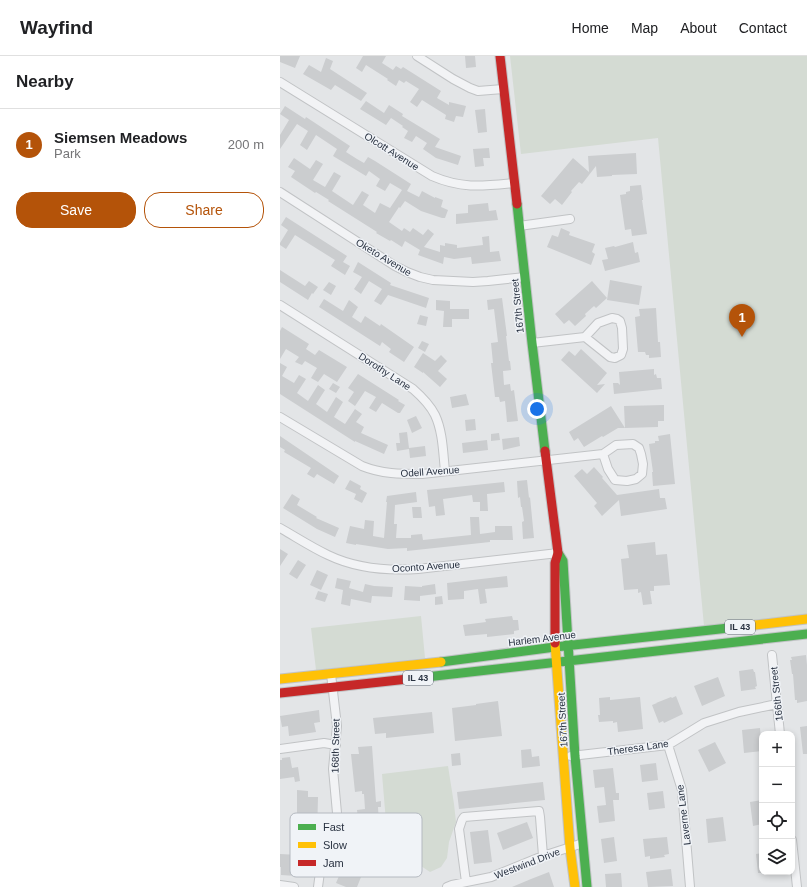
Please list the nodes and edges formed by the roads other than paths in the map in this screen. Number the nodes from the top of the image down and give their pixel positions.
1 (418, 56) edge
2 (500, 56) edge
3 (280, 82) edge
4 (503, 89) junction
5 (514, 183) junction
6 (280, 192) edge
7 (570, 219) dead end
8 (519, 226) junction
9 (525, 277) junction
10 (280, 305) edge
11 (585, 337) junction
12 (532, 343) junction
13 (280, 416) edge
14 (603, 454) junction
15 (546, 460) junction
16 (445, 471) junction
17 (280, 528) edge
18 (558, 554) junction
19 (807, 619) edge
20 (807, 634) edge
21 (568, 646) junction
22 (555, 647) junction
23 (772, 655) dead end
24 (569, 661) junction
25 (556, 662) junction
26 (331, 674) junction
27 (280, 679) edge
28 (333, 687) junction
29 (280, 693) edge
30 (777, 704) junction
31 (780, 731) edge
32 (336, 745) junction
33 (668, 745) junction
34 (280, 749) edge
35 (575, 756) junction
36 (563, 757) junction
37 (337, 813) edge
38 (583, 843) junction
39 (570, 848) junction
40 (543, 856) junction
41 (795, 868) edge
42 (319, 877) edge
43 (466, 882) junction
44 (280, 885) edge
45 (294, 887) edge
46 (318, 887) edge
47 (447, 887) edge
48 (575, 887) edge
49 (587, 887) edge
50 (690, 887) edge
51 (797, 887) edge

1 - 4 street
2 - 4 main road, 167th Street
3 - 5 street, Olcott Avenue
4 - 5 main road, 167th Street
5 - 8 main road, 167th Street
6 - 9 street, Oketo Avenue
7 - 8 street
8 - 9 main road, 167th Street
9 - 12 main road, 167th Street
10 - 16 street, Dorothy Lane
11 - 11 street
11 - 12 street
12 - 15 main road, 167th Street
13 - 16 street, Odell Avenue
14 - 14 street
14 - 15 street, Odell Avenue
15 - 16 street, Odell Avenue
15 - 18 main road, 167th Street
17 - 18 street, Oconto Avenue
18 - 21 main road, 167th Street
18 - 22 main road, 167th Street
19 - 21 main road, Harlem Avenue / IL 43
20 - 24 main road, IL 43
21 - 22 main road, Harlem Avenue / IL 43
21 - 24 main road, 167th Street
22 - 25 main road, 167th Street
22 - 26 main road, Harlem Avenue / IL 43
23 - 30 street, 166th Street
24 - 25 main road, IL 43
24 - 35 main road, 167th Street
25 - 28 main road, IL 43
25 - 36 main road, 167th Street
26 - 27 main road, Harlem Avenue / IL 43
26 - 28 street, 168th Street
28 - 29 main road, IL 43
28 - 32 street, 168th Street
30 - 31 street, 166th Street
30 - 33 street, Theresa Lane
32 - 34 street
32 - 37 street, 168th Street
33 - 35 street, Theresa Lane
33 - 50 street, Laverne Lane
35 - 36 street, Theresa Lane
35 - 38 main road, 167th Street
36 - 39 main road, 167th Street
38 - 39 street, Westwind Drive
38 - 49 main road, 167th Street
39 - 40 street, Westwind Drive
39 - 48 main road, 167th Street
40 - 43 street, Westwind Drive
40 - 43 street
41 - 51 street
42 - 46 street, 168th Street
43 - 47 street, Westwind Drive
44 - 45 street

